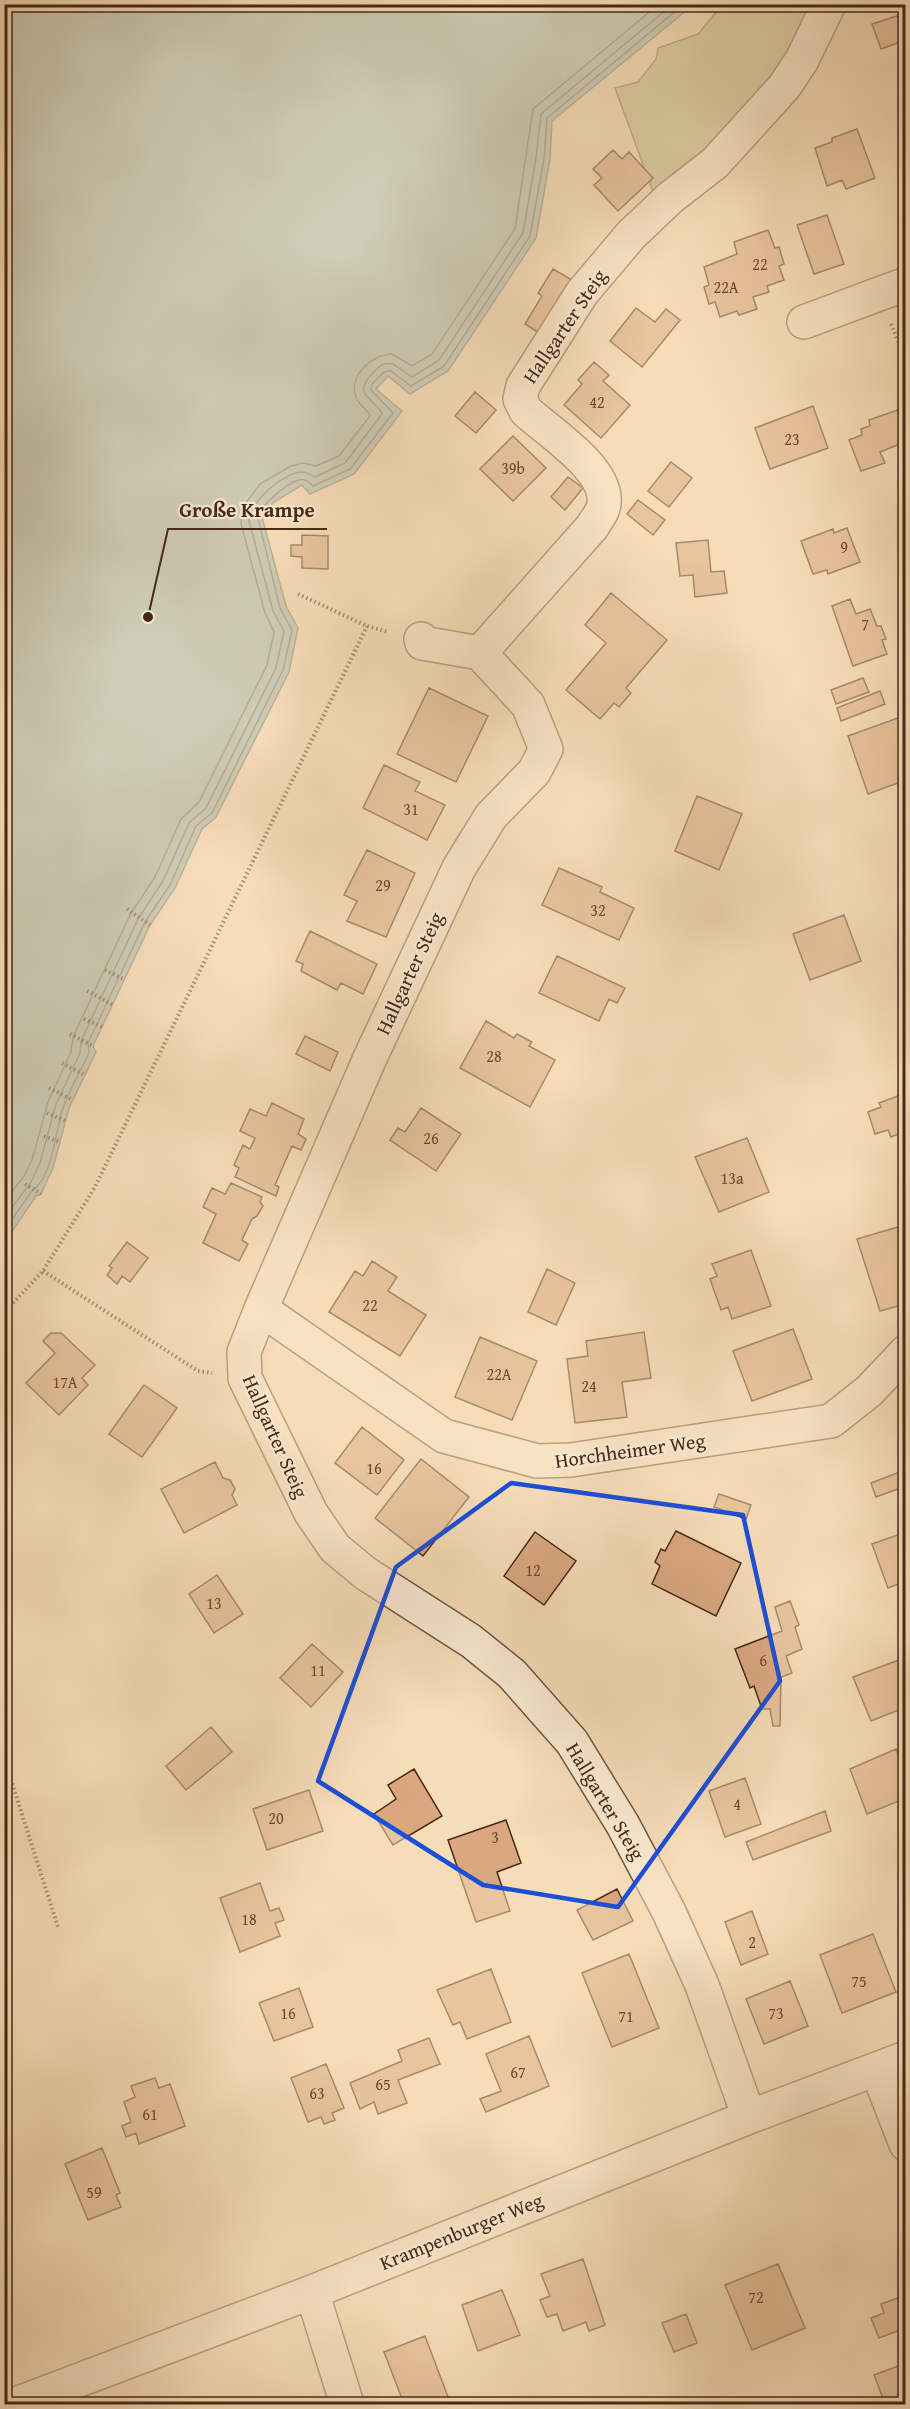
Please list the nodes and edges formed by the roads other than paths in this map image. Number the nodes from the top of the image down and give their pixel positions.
1 (829, 4) edge
2 (906, 284) edge
3 (804, 322) dead end
4 (421, 639) road end
5 (480, 653) junction
6 (261, 1309) junction
7 (906, 1352) edge
8 (891, 2064) edge
9 (749, 2117) junction
10 (906, 2144) edge
11 (312, 2292) junction
12 (16, 2404) edge
13 (347, 2404) edge

1 - 5 street, Hallgarter Steig
2 - 3 street
4 - 5 street
5 - 6 street, Hallgarter Steig
6 - 7 street, Horchheimer Weg
6 - 9 street, Hallgarter Steig
8 - 9 street, Krampenburger Weg
8 - 10 street
9 - 11 street, Krampenburger Weg
11 - 12 street, Krampenburger Weg
11 - 13 street

